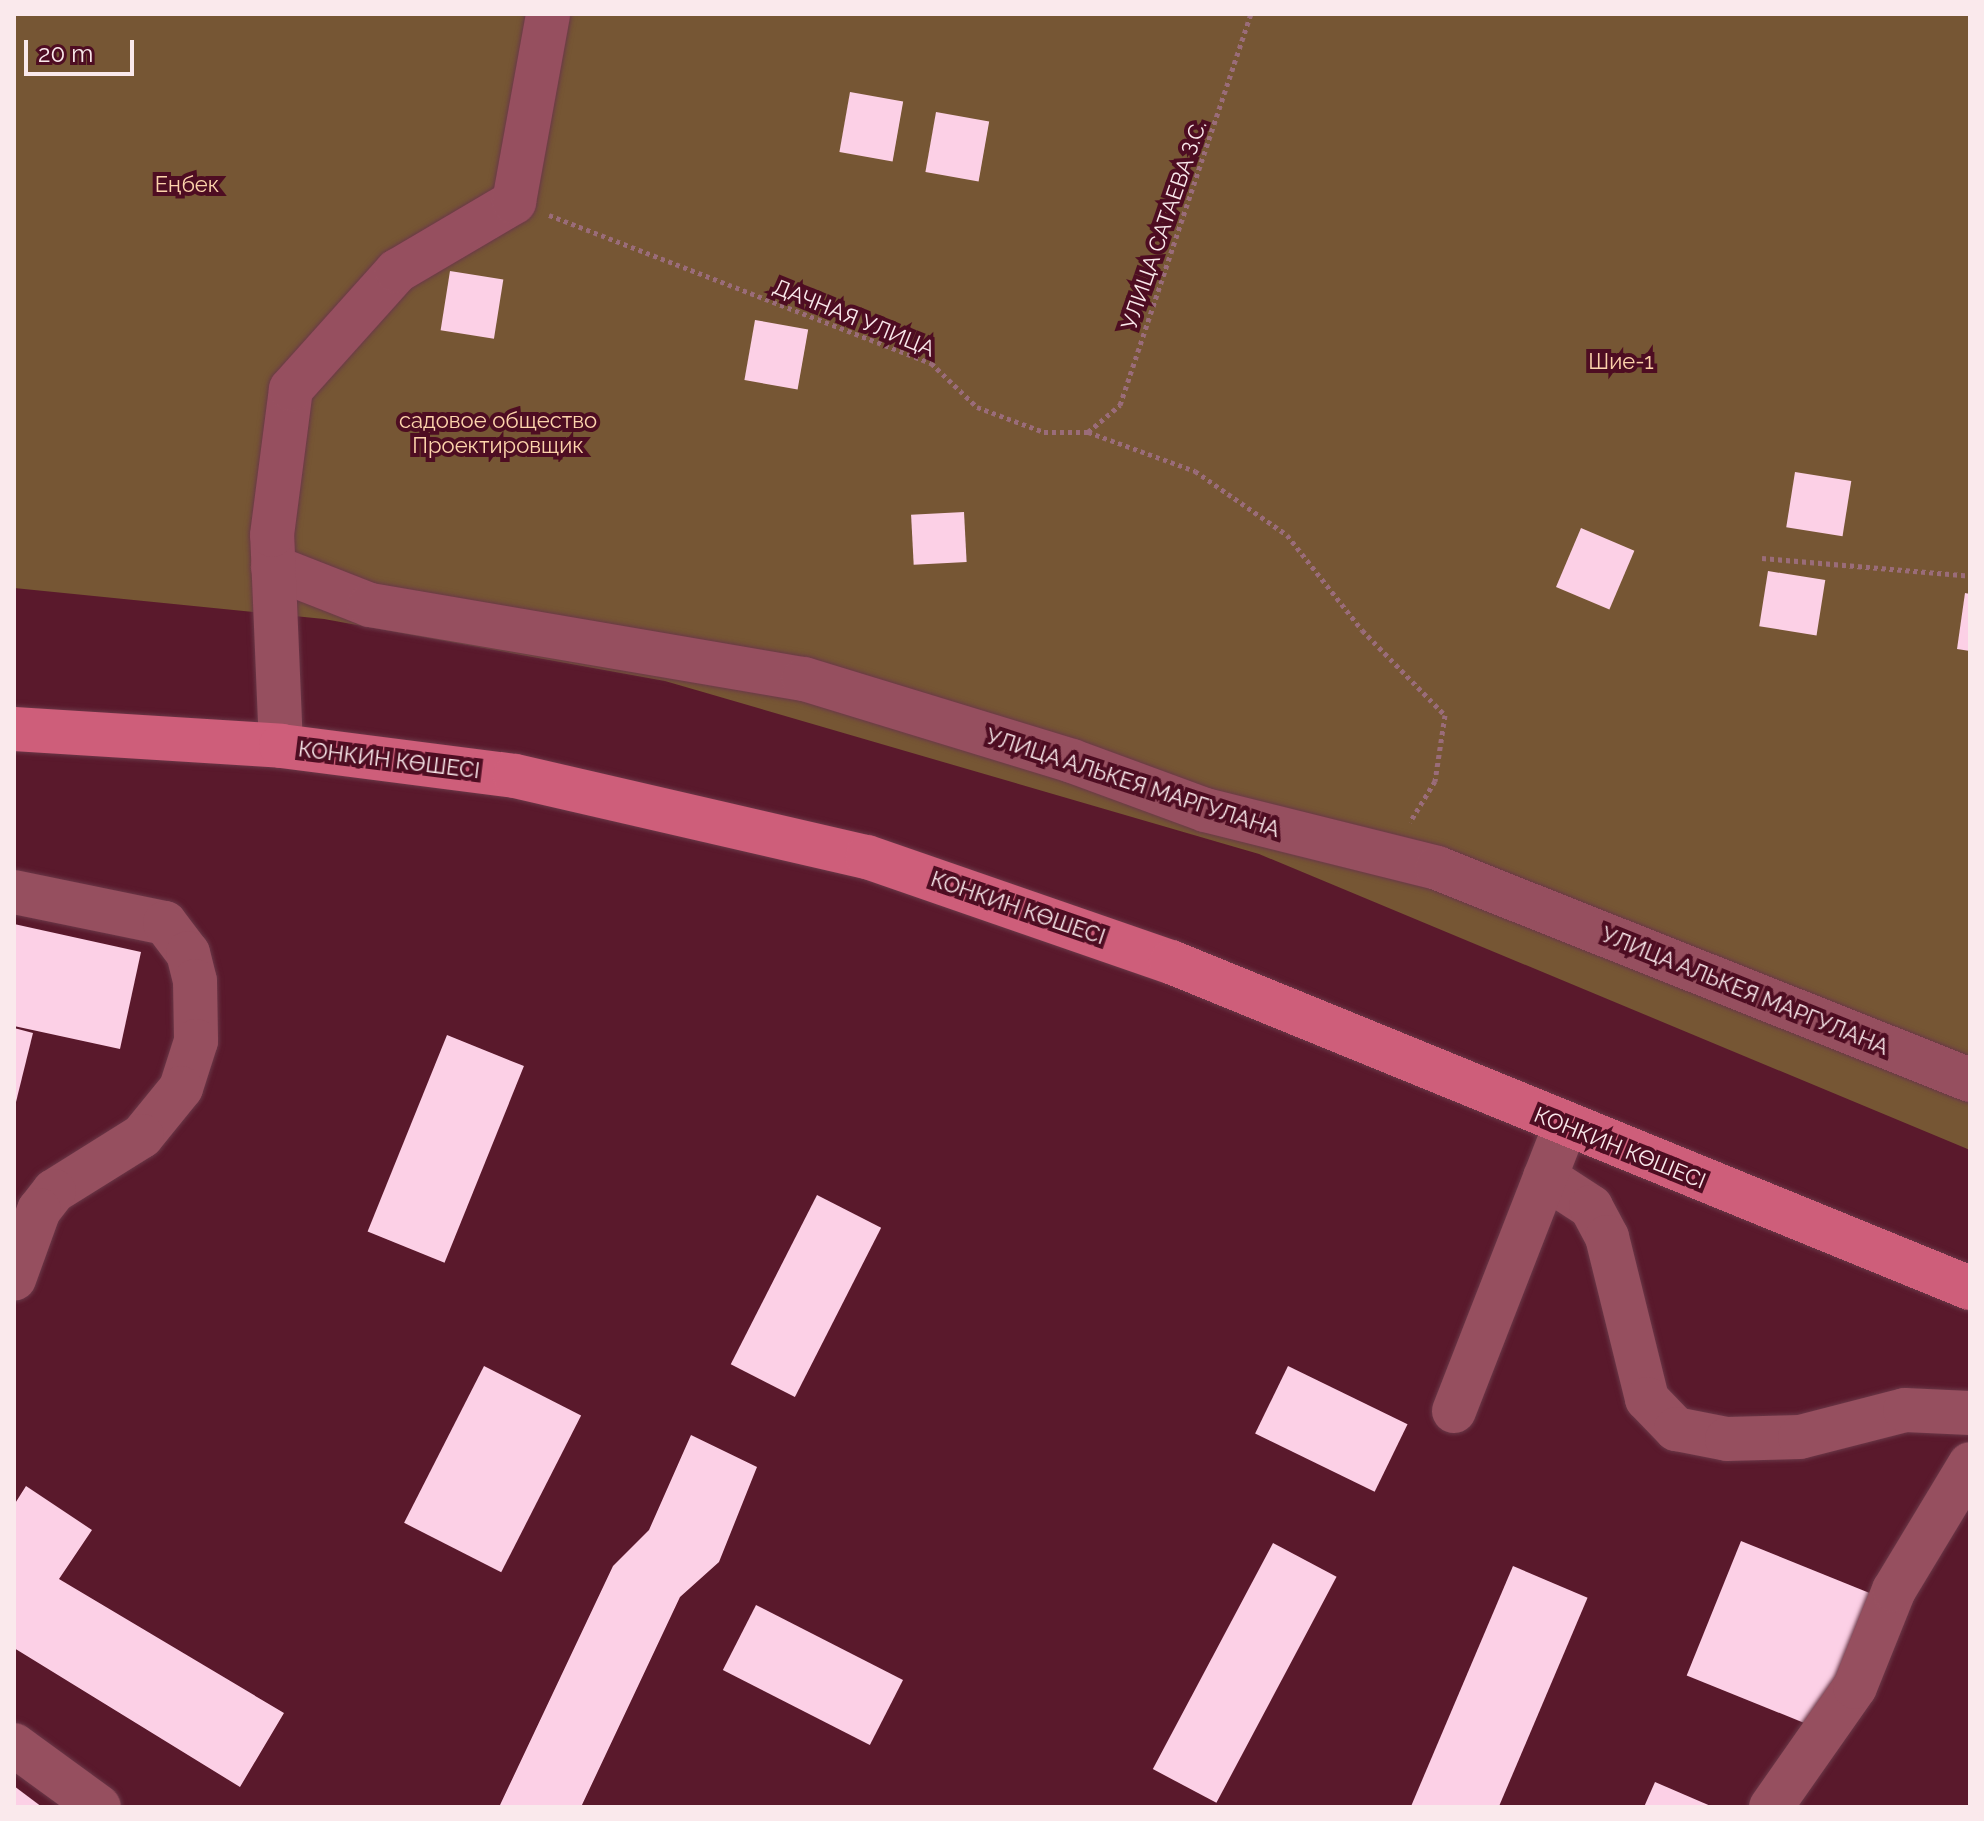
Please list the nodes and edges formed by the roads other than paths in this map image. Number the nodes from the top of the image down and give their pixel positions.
1 (548, 14) edge
2 (273, 567) junction
3 (14, 729) edge
4 (281, 746) junction
5 (14, 892) edge
6 (1970, 1080) edge
7 (1565, 1126) junction
8 (1545, 1177) junction
9 (14, 1279) edge
10 (1970, 1288) edge
11 (1454, 1411) dead end
12 (1970, 1413) edge
13 (1970, 1464) edge
14 (14, 1745) edge
15 (99, 1807) edge
16 (1771, 1807) edge

1 - 2 street
2 - 4 street
2 - 6 street, УЛИЦА АЛЬКЕЯ МАРГУЛАНА
3 - 4 highway, КОНКИН КӨШЕСІ
4 - 7 highway, КОНКИН КӨШЕСІ
5 - 9 street
7 - 8 street
7 - 10 highway, КОНКИН КӨШЕСІ
8 - 11 street
8 - 12 street
13 - 16 street
14 - 15 street

